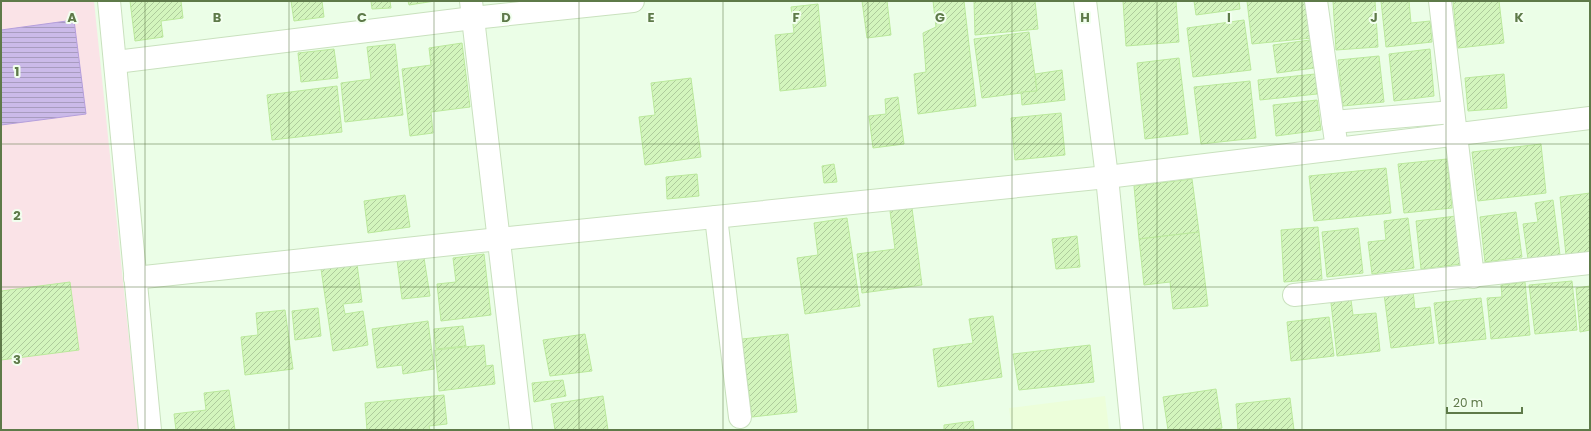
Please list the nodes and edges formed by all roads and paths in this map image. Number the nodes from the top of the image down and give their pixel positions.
1 (110, 1) edge
2 (632, 1) edge
3 (1086, 1) edge
4 (1316, 1) edge
5 (1440, 1) edge
6 (472, 9) edge
7 (116, 62) junction
8 (1453, 112) junction
9 (1590, 118) edge
10 (1333, 122) junction
11 (1456, 134) junction
12 (1336, 149) junction
13 (1107, 177) junction
14 (716, 217) junction
15 (499, 239) junction
16 (1590, 264) edge
17 (1473, 277) junction
18 (135, 278) junction
19 (1294, 295) dead end
20 (740, 417) dead end
21 (150, 430) edge
22 (521, 430) edge
23 (1132, 430) edge

1 - 7 street
2 - 6 street
3 - 13 street
4 - 10 street
5 - 8 street
6 - 7 street
6 - 15 street
7 - 18 street
8 - 10 street
8 - 11 street
9 - 11 street
10 - 12 street
11 - 12 street
11 - 17 street
12 - 13 street
13 - 14 street
13 - 23 street
14 - 15 street
14 - 20 street
15 - 18 street
15 - 22 street
16 - 17 street
17 - 19 street
18 - 21 street

